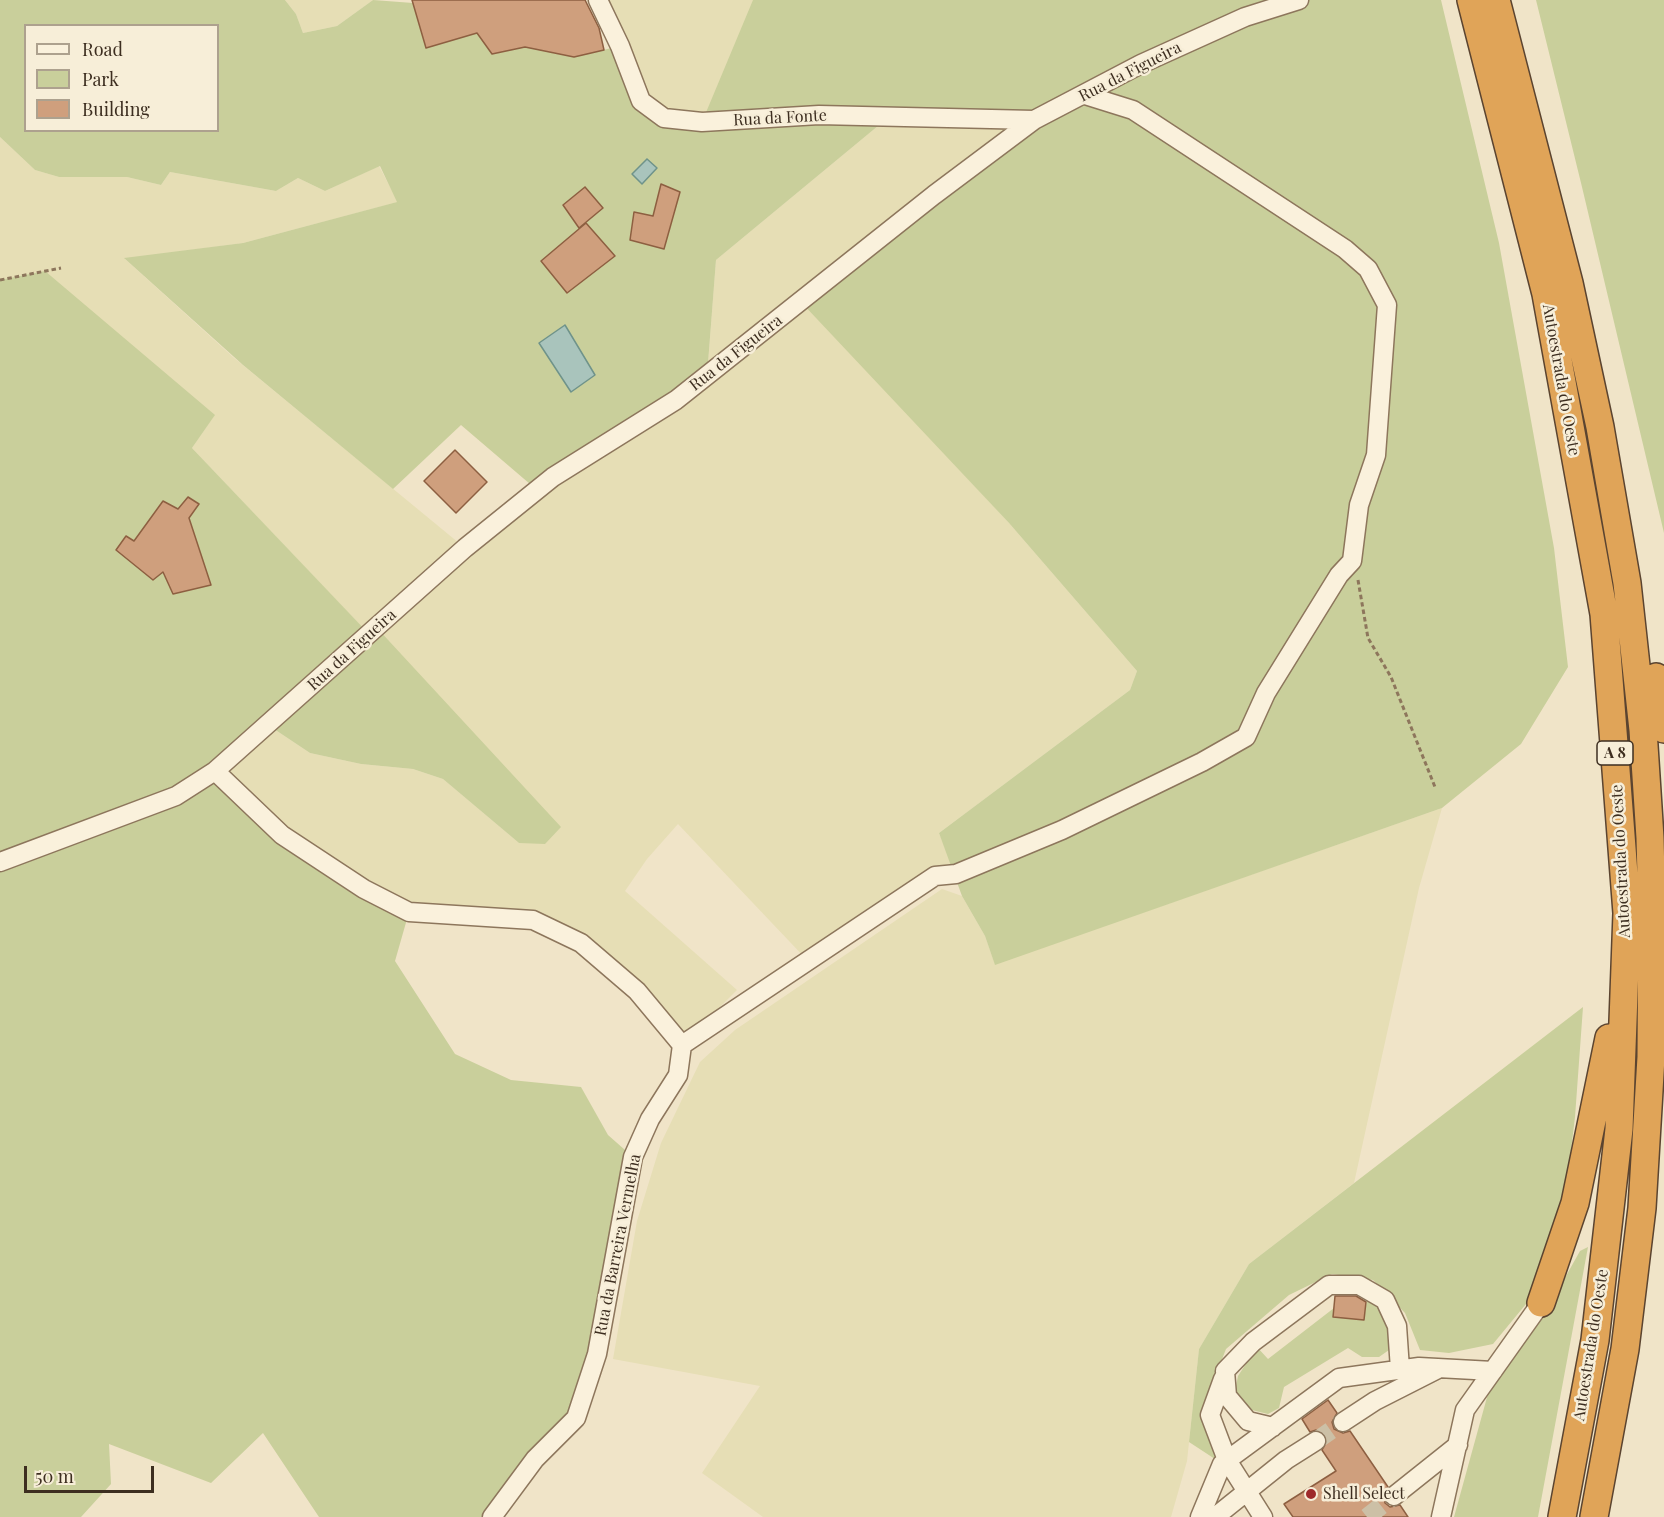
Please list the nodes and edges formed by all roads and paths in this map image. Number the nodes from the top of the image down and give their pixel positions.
1 (598, 0) edge
2 (1299, 0) edge
3 (1471, 0) edge
4 (1496, 0) edge
5 (1085, 95) junction
6 (1034, 120) junction
7 (61, 268) dead end
8 (0, 280) edge
9 (1352, 561) junction
10 (1627, 583) junction
11 (1664, 729) edge
12 (215, 771) junction
13 (1435, 787) dead end
14 (0, 862) edge
15 (1625, 958) junction
16 (682, 1045) junction
17 (1541, 1303) joint
18 (1440, 1368) junction
19 (1400, 1369) junction
20 (1225, 1371) junction
21 (1493, 1371) junction
22 (1343, 1422) tunnel mouth
23 (1273, 1427) junction
24 (1316, 1441) tunnel mouth
25 (1458, 1445) junction
26 (1227, 1460) junction
27 (1247, 1492) junction
28 (1394, 1496) tunnel mouth
29 (1218, 1516) edge
30 (492, 1517) edge
31 (1200, 1517) edge
32 (1263, 1517) edge
33 (1442, 1517) edge
34 (1562, 1517) edge
35 (1594, 1517) edge

1 - 6 street, Rua da Fonte
2 - 5 street, Rua da Figueira
3 - 15 highway, Autoestrada do Oeste / A 8
4 - 10 highway, Autoestrada do Oeste / A 8
5 - 6 street, Rua da Figueira
5 - 9 street
6 - 12 street, Rua da Figueira
7 - 8 path
9 - 13 path
9 - 16 street
10 - 11 highway
10 - 35 highway, Autoestrada do Oeste / A 8
12 - 14 street, Rua da Figueira
12 - 16 street
15 - 17 highway
15 - 34 highway, Autoestrada do Oeste / A 8
16 - 30 street, Rua da Barreira Vermelha
17 - 21 street
18 - 19 street
18 - 21 street
18 - 22 street
19 - 20 street
19 - 23 street
20 - 23 street
20 - 26 street
21 - 25 street
23 - 26 street
24 - 27 street
25 - 28 street
25 - 33 street
26 - 27 street
26 - 31 street
27 - 29 street
27 - 32 street

